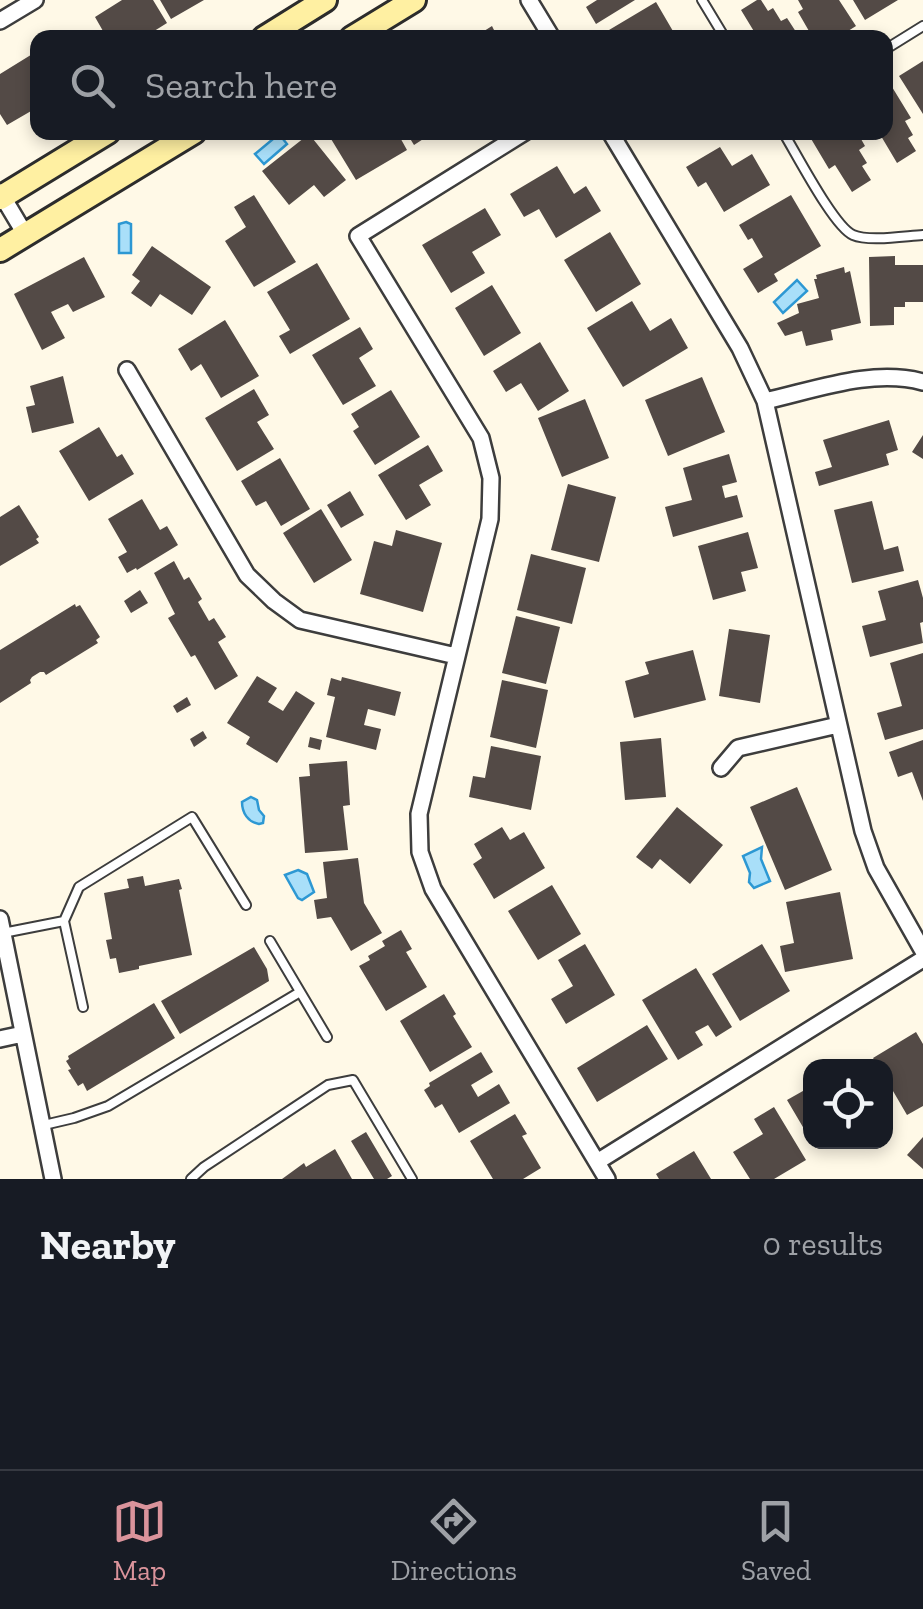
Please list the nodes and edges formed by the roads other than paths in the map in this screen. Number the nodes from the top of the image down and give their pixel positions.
1 (34, 0) edge
2 (325, 0) edge
3 (414, 0) edge
4 (529, 0) edge
5 (702, 0) edge
6 (0, 21) edge
7 (923, 26) edge
8 (277, 30) edge
9 (365, 30) edge
10 (547, 30) edge
11 (720, 30) edge
12 (893, 44) edge
13 (95, 140) edge
14 (181, 140) edge
15 (512, 140) edge
16 (615, 140) edge
17 (788, 140) edge
18 (1, 196) edge
19 (25, 234) junction
20 (923, 235) edge
21 (0, 250) edge
22 (127, 370) dead end
23 (923, 382) edge
24 (765, 402) junction
25 (456, 656) junction
26 (838, 725) junction
27 (721, 768) dead end
28 (246, 905) dead end
29 (64, 921) junction
30 (1, 926) edge
31 (270, 941) dead end
32 (923, 950) edge
33 (923, 958) edge
34 (300, 992) junction
35 (17, 1004) junction
36 (84, 1007) dead end
37 (0, 1008) edge
38 (23, 1034) junction
39 (327, 1037) dead end
40 (0, 1040) edge
41 (42, 1126) junction
42 (597, 1162) junction
43 (53, 1179) edge
44 (191, 1179) edge
45 (412, 1179) edge
46 (607, 1179) edge

1 - 6 street
2 - 8 main road
3 - 9 main road
4 - 10 street
5 - 11 lane
7 - 12 lane
13 - 18 main road
14 - 19 main road
15 - 25 street
16 - 24 street
17 - 20 lane
18 - 19 street
19 - 21 main road
22 - 25 street
23 - 24 street
24 - 26 street
25 - 42 street
26 - 27 street
26 - 32 street
28 - 29 lane
29 - 30 lane
29 - 36 lane
30 - 35 street
31 - 34 lane
33 - 42 street
34 - 39 lane
34 - 41 lane
35 - 37 street
35 - 38 street
38 - 40 street
38 - 41 street
41 - 43 street
42 - 46 street
44 - 45 lane

